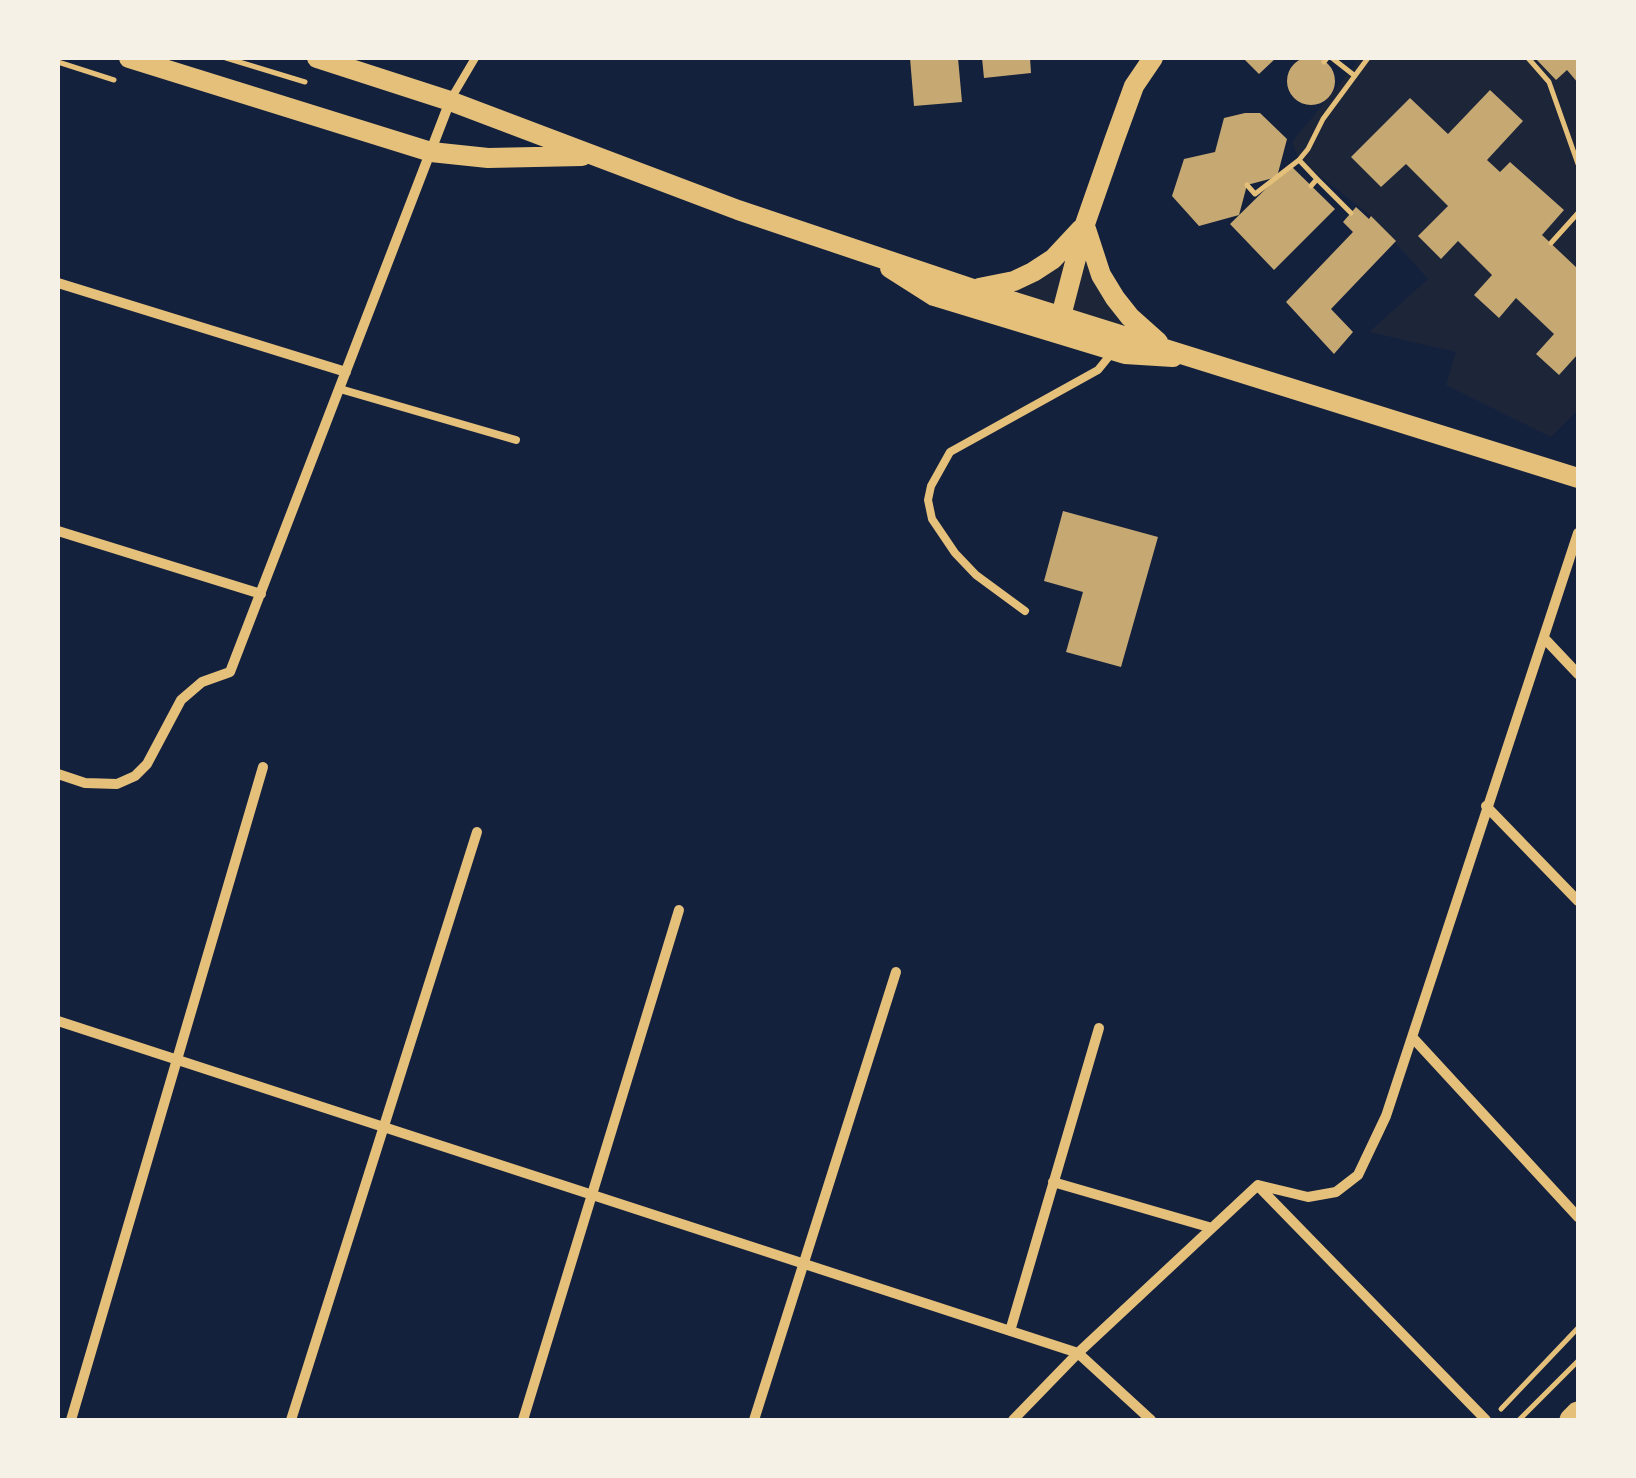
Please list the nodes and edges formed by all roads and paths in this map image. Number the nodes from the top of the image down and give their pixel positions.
1 (129, 58) edge
2 (317, 58) edge
3 (474, 58) edge
4 (1153, 58) edge
5 (1368, 58) edge
6 (1528, 58) edge
7 (1328, 59) edge
8 (1355, 76) junction
9 (450, 102) junction
10 (432, 152) junction
11 (589, 156) junction
12 (1299, 160) junction
13 (1578, 164) edge
14 (1317, 180) junction
15 (1246, 185) dead end
16 (1311, 186) dead end
17 (1352, 213) dead end
18 (1578, 213) edge
19 (1085, 224) junction
20 (1551, 243) dead end
21 (874, 256) junction
22 (58, 283) edge
23 (973, 289) junction
24 (1061, 316) junction
25 (1034, 326) junction
26 (1080, 340) junction
27 (1167, 349) junction
28 (1113, 350) junction
29 (1190, 356) junction
30 (346, 372) junction
31 (340, 389) junction
32 (516, 440) dead end
33 (1578, 478) edge
34 (58, 531) edge
35 (1578, 532) edge
36 (260, 594) junction
37 (1025, 611) dead end
38 (1544, 638) junction
39 (1578, 674) edge
40 (263, 767) dead end
41 (58, 774) edge
42 (1486, 806) junction
43 (477, 832) dead end
44 (1578, 901) edge
45 (680, 910) dead end
46 (896, 972) dead end
47 (58, 1021) edge
48 (1099, 1028) dead end
49 (1413, 1038) junction
50 (178, 1060) junction
51 (384, 1128) junction
52 (1053, 1182) junction
53 (1258, 1186) junction
54 (592, 1196) junction
55 (1578, 1217) edge
56 (1212, 1228) junction
57 (804, 1264) junction
58 (1578, 1328) edge
59 (1010, 1331) junction
60 (1078, 1353) junction
61 (1578, 1361) edge
62 (1578, 1414) edge
63 (71, 1420) edge
64 (291, 1420) edge
65 (523, 1420) edge
66 (754, 1420) edge
67 (1013, 1420) edge
68 (1151, 1420) edge
69 (1488, 1420) edge
70 (1519, 1420) edge
71 (1572, 1420) edge

1 - 10 main road
2 - 9 main road
3 - 9 lane
4 - 19 main road
5 - 8 path
6 - 13 path
7 - 8 path
8 - 12 path
9 - 10 street
9 - 11 main road
10 - 11 main road
10 - 30 street
11 - 21 main road
12 - 14 path
12 - 15 path
14 - 16 path
14 - 17 path
18 - 20 path
19 - 23 main road
19 - 24 main road
19 - 27 main road
21 - 23 main road
21 - 25 main road
22 - 30 street
23 - 24 main road
24 - 25 main road
24 - 26 main road
24 - 27 main road
25 - 26 main road
26 - 28 main road
27 - 29 main road
28 - 29 main road
28 - 37 lane
29 - 33 main road
30 - 31 street
31 - 32 lane
31 - 36 street
34 - 36 street
35 - 38 street
36 - 41 street
38 - 39 street
38 - 42 street
40 - 50 street
42 - 44 street
42 - 49 street
43 - 51 street
45 - 54 street
46 - 57 street
47 - 50 street
48 - 52 street
49 - 53 street
49 - 55 street
50 - 51 street
50 - 63 street
51 - 54 street
51 - 64 street
52 - 56 street
52 - 59 street
53 - 56 street
53 - 69 street
54 - 57 street
54 - 65 street
56 - 60 street
57 - 59 street
57 - 66 street
58 - 69 path
59 - 60 street
60 - 67 street
60 - 68 street
61 - 70 path
62 - 71 main road

